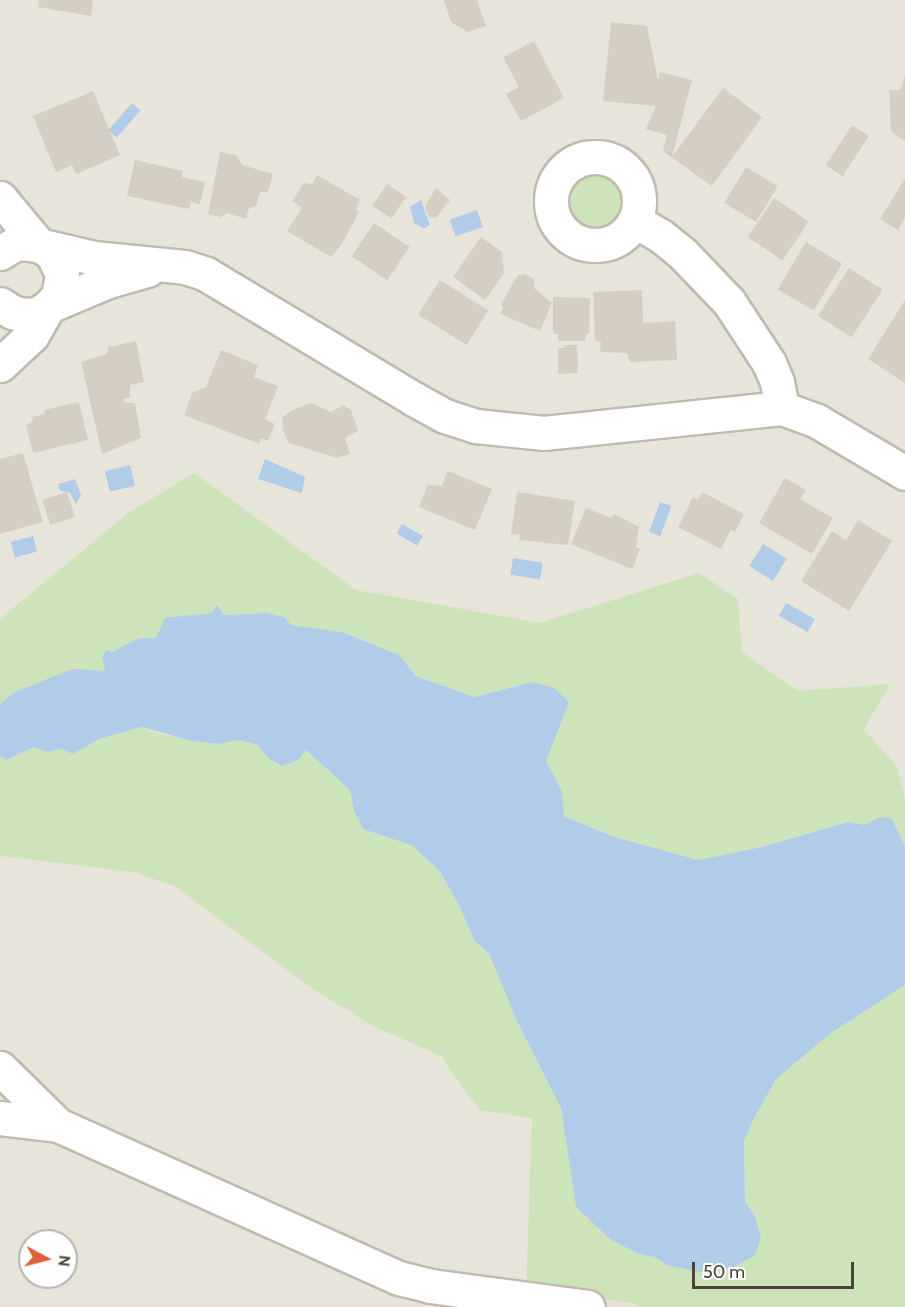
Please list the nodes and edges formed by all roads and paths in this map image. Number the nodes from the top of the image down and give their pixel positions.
1 (0, 198) edge
2 (635, 221) dead end
3 (41, 245) junction
4 (0, 253) edge
5 (162, 265) junction
6 (0, 304) edge
7 (50, 306) junction
8 (0, 365) edge
9 (782, 408) junction
10 (905, 473) edge
11 (0, 1068) edge
12 (0, 1118) edge
13 (58, 1125) junction
14 (588, 1307) edge

1 - 3 street
2 - 9 street
3 - 4 street
3 - 5 street
3 - 7 street
5 - 7 street
5 - 9 street
6 - 7 street
7 - 8 street
9 - 10 street
11 - 13 street
12 - 13 street
13 - 14 street

